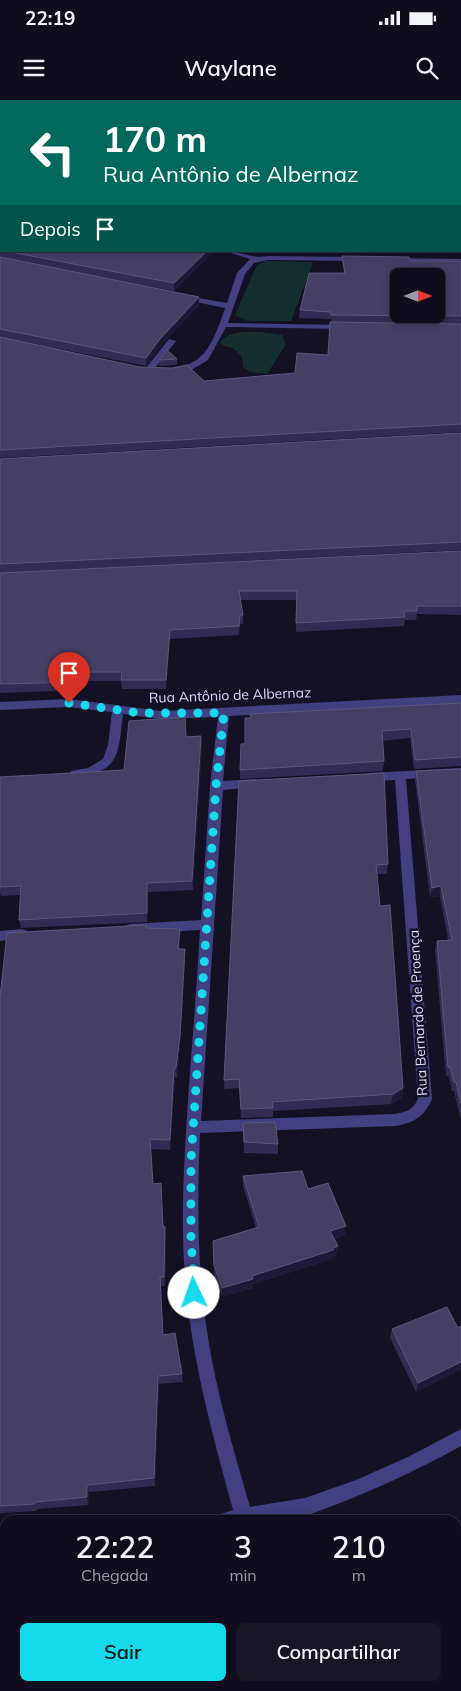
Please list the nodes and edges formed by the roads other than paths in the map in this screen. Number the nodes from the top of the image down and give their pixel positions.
1 (224, 253) edge
2 (314, 255) edge
3 (257, 259) junction
4 (370, 259) edge
5 (390, 260) edge
6 (459, 261) edge
7 (172, 295) edge
8 (228, 306) junction
9 (223, 325) junction
10 (351, 328) edge
11 (172, 341) dead end
12 (461, 699) edge
13 (0, 706) edge
14 (118, 710) junction
15 (224, 713) junction
16 (461, 772) edge
17 (62, 775) edge
18 (400, 775) junction
19 (361, 777) edge
20 (265, 783) edge
21 (216, 786) junction
22 (207, 925) junction
23 (118, 929) edge
24 (40, 934) edge
25 (0, 936) edge
26 (194, 1128) junction
27 (461, 1438) edge
28 (300, 1514) edge
29 (234, 1515) edge
30 (287, 1515) edge

1 - 3 street
2 - 3 street
2 - 4 street
3 - 8 street
5 - 6 street
7 - 8 street
8 - 9 street
9 - 10 street
9 - 11 street
12 - 15 street, Rua Antônio de Albernaz
13 - 14 street, Rua Antônio de Albernaz
14 - 15 street, Rua Antônio de Albernaz
14 - 17 street
15 - 21 street
16 - 18 street
18 - 19 street
18 - 26 street, Rua Bernardo de Proença
20 - 21 street
21 - 22 street
22 - 23 street
22 - 26 street
24 - 25 street
26 - 29 street
27 - 28 street
28 - 30 street

